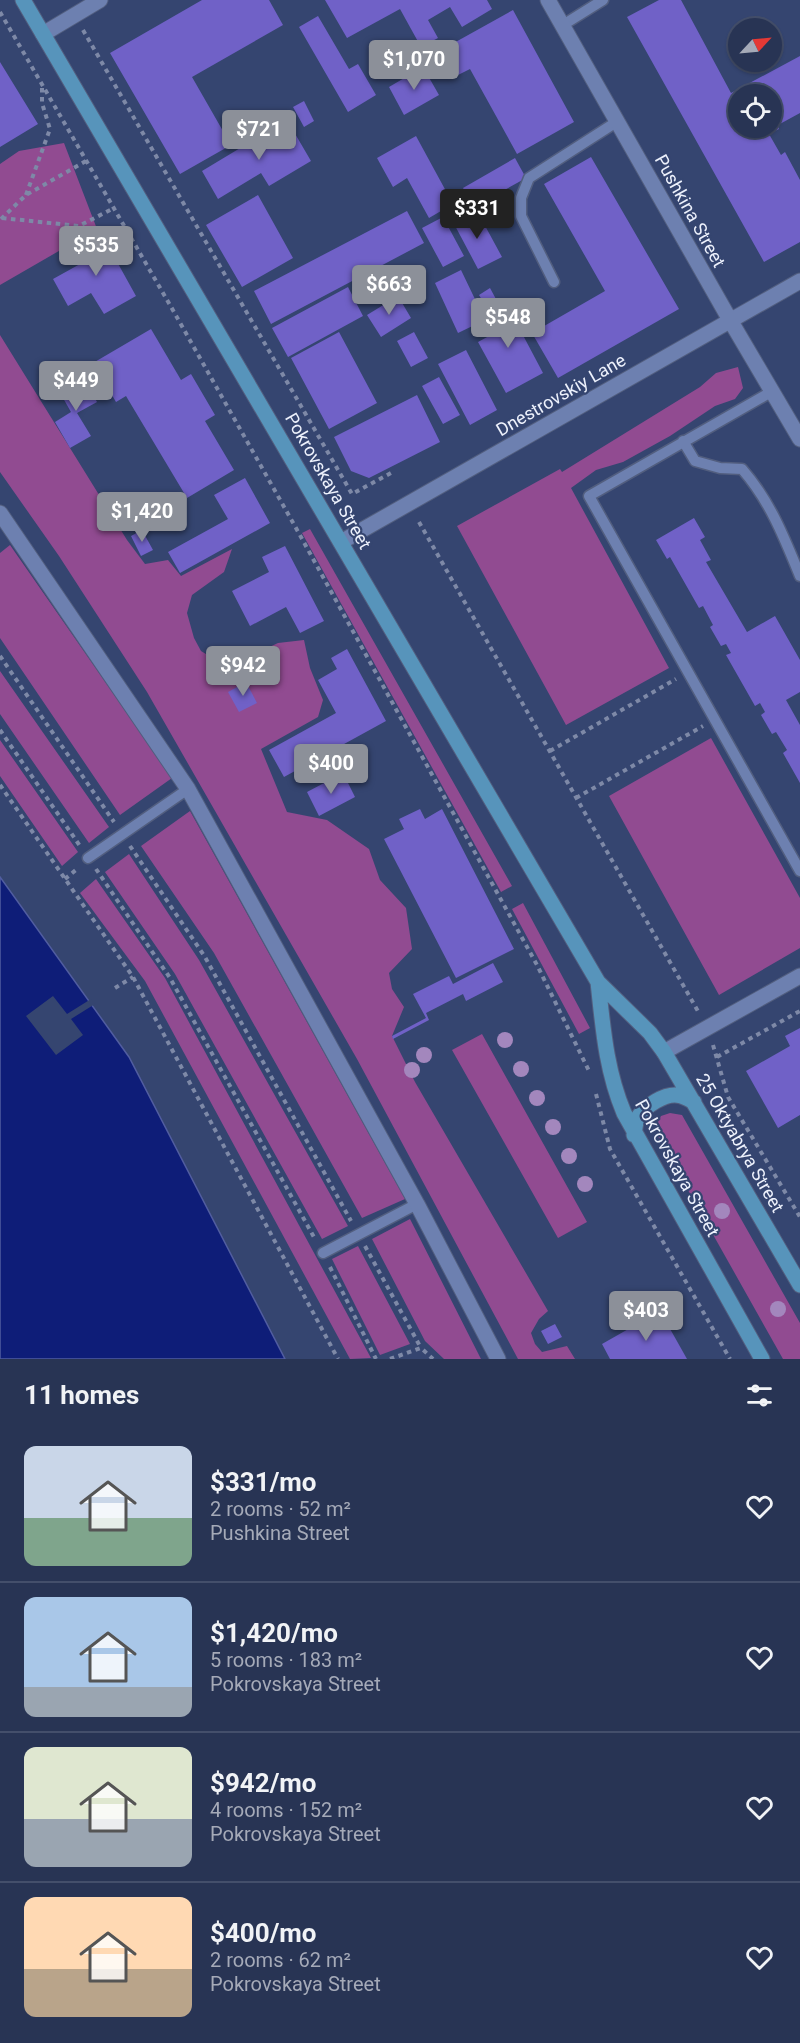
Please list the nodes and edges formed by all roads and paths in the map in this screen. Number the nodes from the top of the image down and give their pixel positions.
1 (23, 0) edge
2 (100, 0) edge
3 (548, 0) edge
4 (603, 0) edge
5 (0, 12) edge
6 (75, 15) junction
7 (563, 25) junction
8 (43, 34) junction
9 (42, 84) junction
10 (618, 122) junction
11 (86, 161) junction
12 (26, 195) junction
13 (114, 208) junction
14 (1, 219) edge
15 (800, 281) edge
16 (554, 282) dead end
17 (730, 320) junction
18 (771, 392) junction
19 (800, 440) edge
20 (683, 441) junction
21 (391, 473) dead end
22 (0, 513) edge
23 (419, 522) dead end
24 (341, 542) junction
25 (800, 576) edge
26 (0, 656) edge
27 (687, 673) junction
28 (714, 720) junction
29 (0, 730) edge
30 (550, 751) junction
31 (0, 785) edge
32 (188, 789) junction
33 (576, 798) junction
34 (122, 834) junction
35 (88, 858) junction
36 (800, 871) edge
37 (800, 976) edge
38 (133, 977) junction
39 (598, 982) junction
40 (115, 988) dead end
41 (800, 1011) edge
42 (707, 1028) junction
43 (664, 1052) junction
44 (717, 1058) junction
45 (591, 1077) dead end
46 (594, 1087) dead end
47 (694, 1102) junction
48 (634, 1135) junction
49 (417, 1204) junction
50 (800, 1217) edge
51 (358, 1234) junction
52 (322, 1253) junction
53 (800, 1285) edge
54 (421, 1348) junction
55 (338, 1359) edge
56 (376, 1359) edge
57 (390, 1359) edge
58 (433, 1359) edge
59 (498, 1359) edge
60 (730, 1359) edge
61 (762, 1359) edge

1 - 8 main road, Pokrovskaya Street
2 - 6 street
3 - 7 street, Pushkina Street
4 - 7 lane
5 - 9 path
6 - 8 street
6 - 21 path
7 - 10 street, Pushkina Street
8 - 24 main road, Pokrovskaya Street
9 - 11 path
9 - 12 path
10 - 16 lane
10 - 17 street, Pushkina Street
11 - 12 path
11 - 13 path
12 - 14 path
13 - 14 path
13 - 45 path
15 - 17 street, Dnestrovskiy Lane
17 - 18 street, Pushkina Street
17 - 24 street, Dnestrovskiy Lane
18 - 19 street, Pushkina Street
18 - 20 lane
20 - 25 lane
20 - 27 lane
22 - 32 street
23 - 30 path
24 - 39 main road, Pokrovskaya Street
26 - 34 path
27 - 28 lane
27 - 30 path
28 - 33 path
28 - 36 lane
29 - 35 path
30 - 33 path
31 - 38 path
32 - 34 lane
32 - 49 street
33 - 42 path
34 - 35 lane
34 - 51 path
35 - 52 path
37 - 42 street
38 - 40 path
38 - 55 path
39 - 43 main road, Pokrovskaya Street
39 - 48 main road, Pokrovskaya Street
41 - 44 path
42 - 43 street
42 - 44 path
43 - 47 main road, 25 Oktyabrya Street
44 - 50 path
46 - 60 path
47 - 48 main road
47 - 53 main road, 25 Oktyabrya Street
48 - 61 main road, Pokrovskaya Street
49 - 51 lane
49 - 59 street
51 - 52 lane
51 - 54 path
52 - 56 path
54 - 57 path
54 - 58 path

